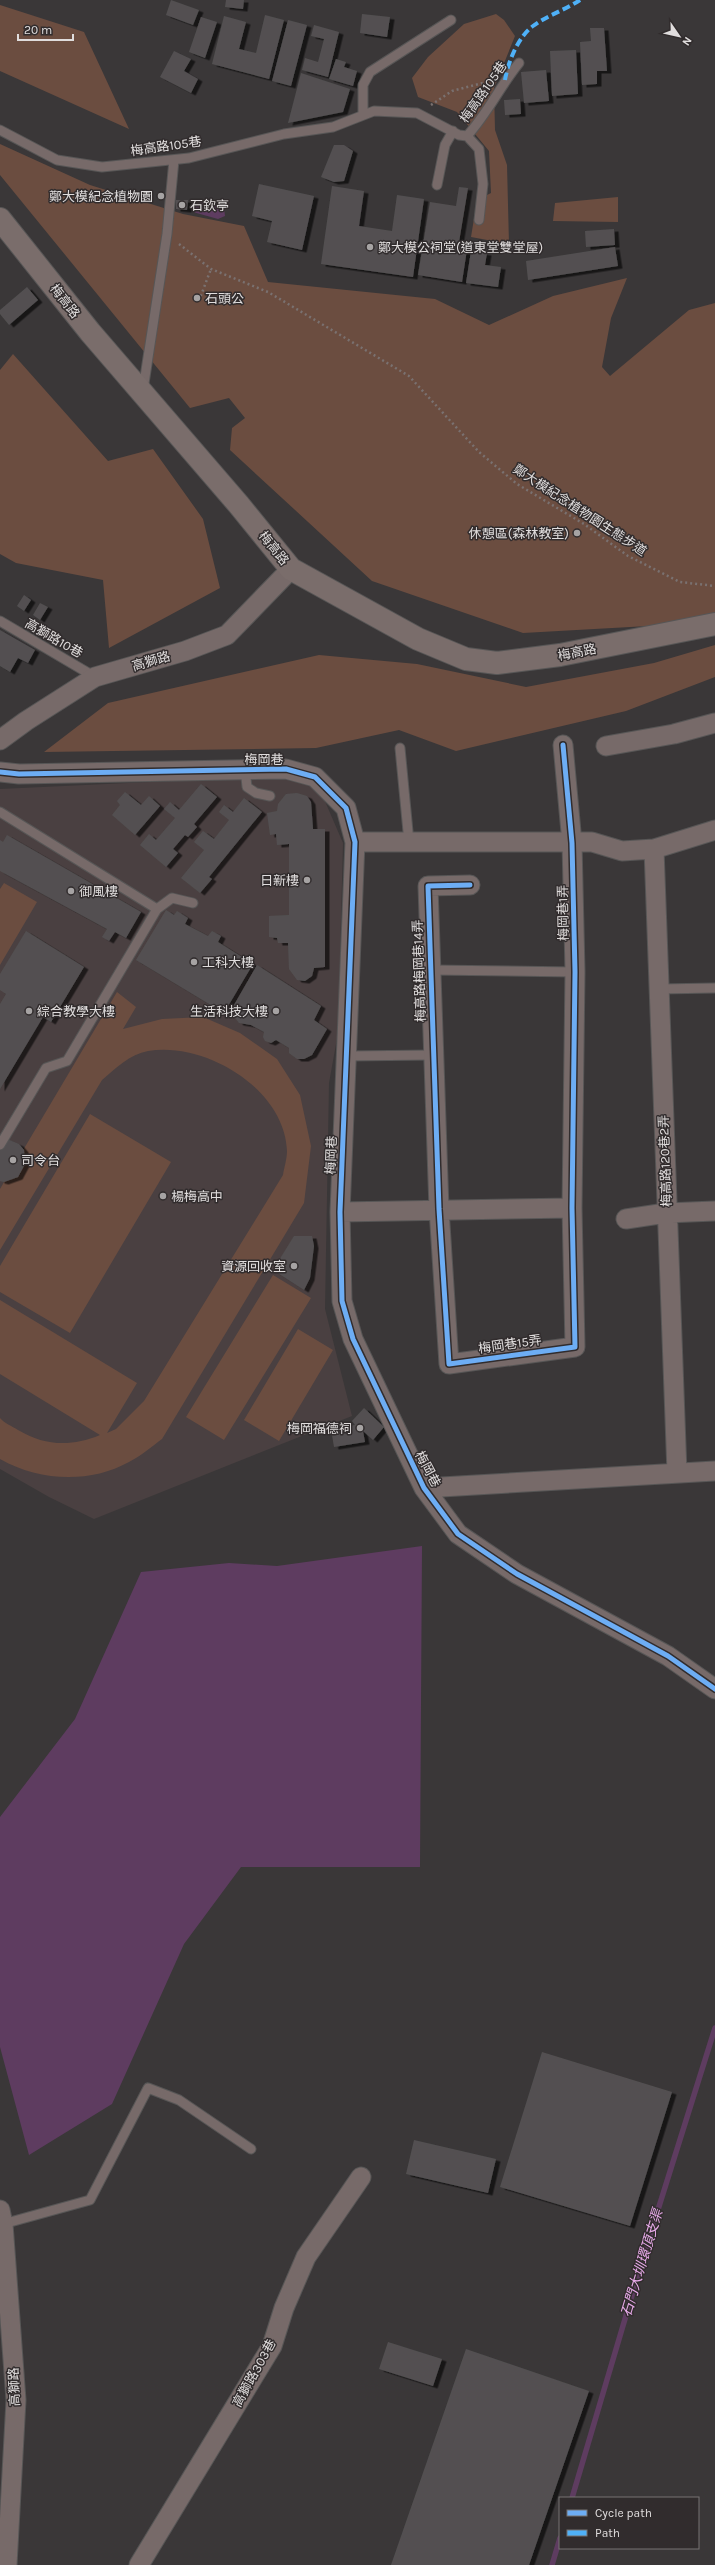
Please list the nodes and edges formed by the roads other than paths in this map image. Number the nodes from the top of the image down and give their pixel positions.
1 (451, 20) dead end
2 (519, 63) dead end
3 (363, 114) junction
4 (0, 130) edge
5 (453, 131) junction
6 (467, 136) junction
7 (174, 160) junction
8 (437, 185) dead end
9 (0, 219) edge
10 (479, 220) dead end
11 (143, 393) junction
12 (291, 569) junction
13 (0, 621) edge
14 (715, 624) edge
15 (95, 677) junction
16 (715, 723) edge
17 (0, 740) edge
18 (563, 745) dead end
19 (606, 746) dead end
20 (400, 748) dead end
21 (245, 770) junction
22 (0, 772) edge
23 (270, 796) dead end
24 (0, 812) edge
25 (715, 830) edge
26 (354, 842) junction
27 (409, 842) junction
28 (572, 843) junction
29 (654, 849) junction
30 (470, 885) dead end
31 (193, 903) dead end
32 (157, 909) junction
33 (430, 970) junction
34 (575, 972) junction
35 (715, 988) edge
36 (659, 989) junction
37 (433, 1055) junction
38 (346, 1056) junction
39 (574, 1080) joint
40 (435, 1097) joint
41 (0, 1145) edge
42 (572, 1208) junction
43 (439, 1209) junction
44 (715, 1211) edge
45 (340, 1212) junction
46 (666, 1213) junction
47 (626, 1219) dead end
48 (715, 1471) edge
49 (676, 1473) junction
50 (424, 1488) junction
51 (715, 1689) edge
52 (251, 2149) dead end
53 (361, 2177) dead end
54 (2, 2217) edge
55 (7, 2565) edge
56 (139, 2565) edge

1 - 3 lane
2 - 6 lane, 梅高路105巷
3 - 5 lane, 梅高路105巷
3 - 7 lane, 梅高路105巷
4 - 7 lane, 梅高路105巷
5 - 6 lane, 梅高路105巷
5 - 8 lane
6 - 10 lane, 梅高路105巷
7 - 11 lane
9 - 11 street, 梅高路
11 - 12 street, 梅高路
12 - 14 street, 梅高路
12 - 15 street, 高獅路
13 - 15 lane, 高獅路10巷
15 - 17 street, 高獅路
16 - 19 street
18 - 28 street, 梅岡巷1弄
20 - 27 lane
21 - 22 street, 梅岡巷
21 - 23 lane
21 - 26 street, 梅岡巷
24 - 32 lane
25 - 29 street
26 - 27 street
26 - 38 street, 梅岡巷
27 - 28 street
28 - 29 street
28 - 34 street, 梅岡巷1弄
29 - 36 street, 梅高路120巷2弄
30 - 33 street, 梅高路梅岡巷14弄
31 - 32 lane
32 - 41 lane
33 - 34 lane, 梅高路梅岡巷14弄
33 - 37 street, 梅高路梅岡巷14弄
34 - 39 street, 梅岡巷1弄
35 - 36 lane
36 - 46 street, 梅高路120巷2弄
37 - 38 lane
37 - 40 street, 梅高路梅岡巷14弄
38 - 45 street, 梅岡巷
39 - 42 street, 梅岡巷15弄
40 - 43 street, 梅岡巷15弄
42 - 43 street
42 - 43 street, 梅岡巷15弄
43 - 45 street
44 - 46 street
45 - 50 street, 梅岡巷
46 - 47 street
46 - 49 street, 梅高路120巷2弄
48 - 49 street
49 - 50 street
50 - 51 street, 梅岡巷
52 - 54 lane
53 - 56 street, 高獅路303巷
54 - 55 street, 高獅路

